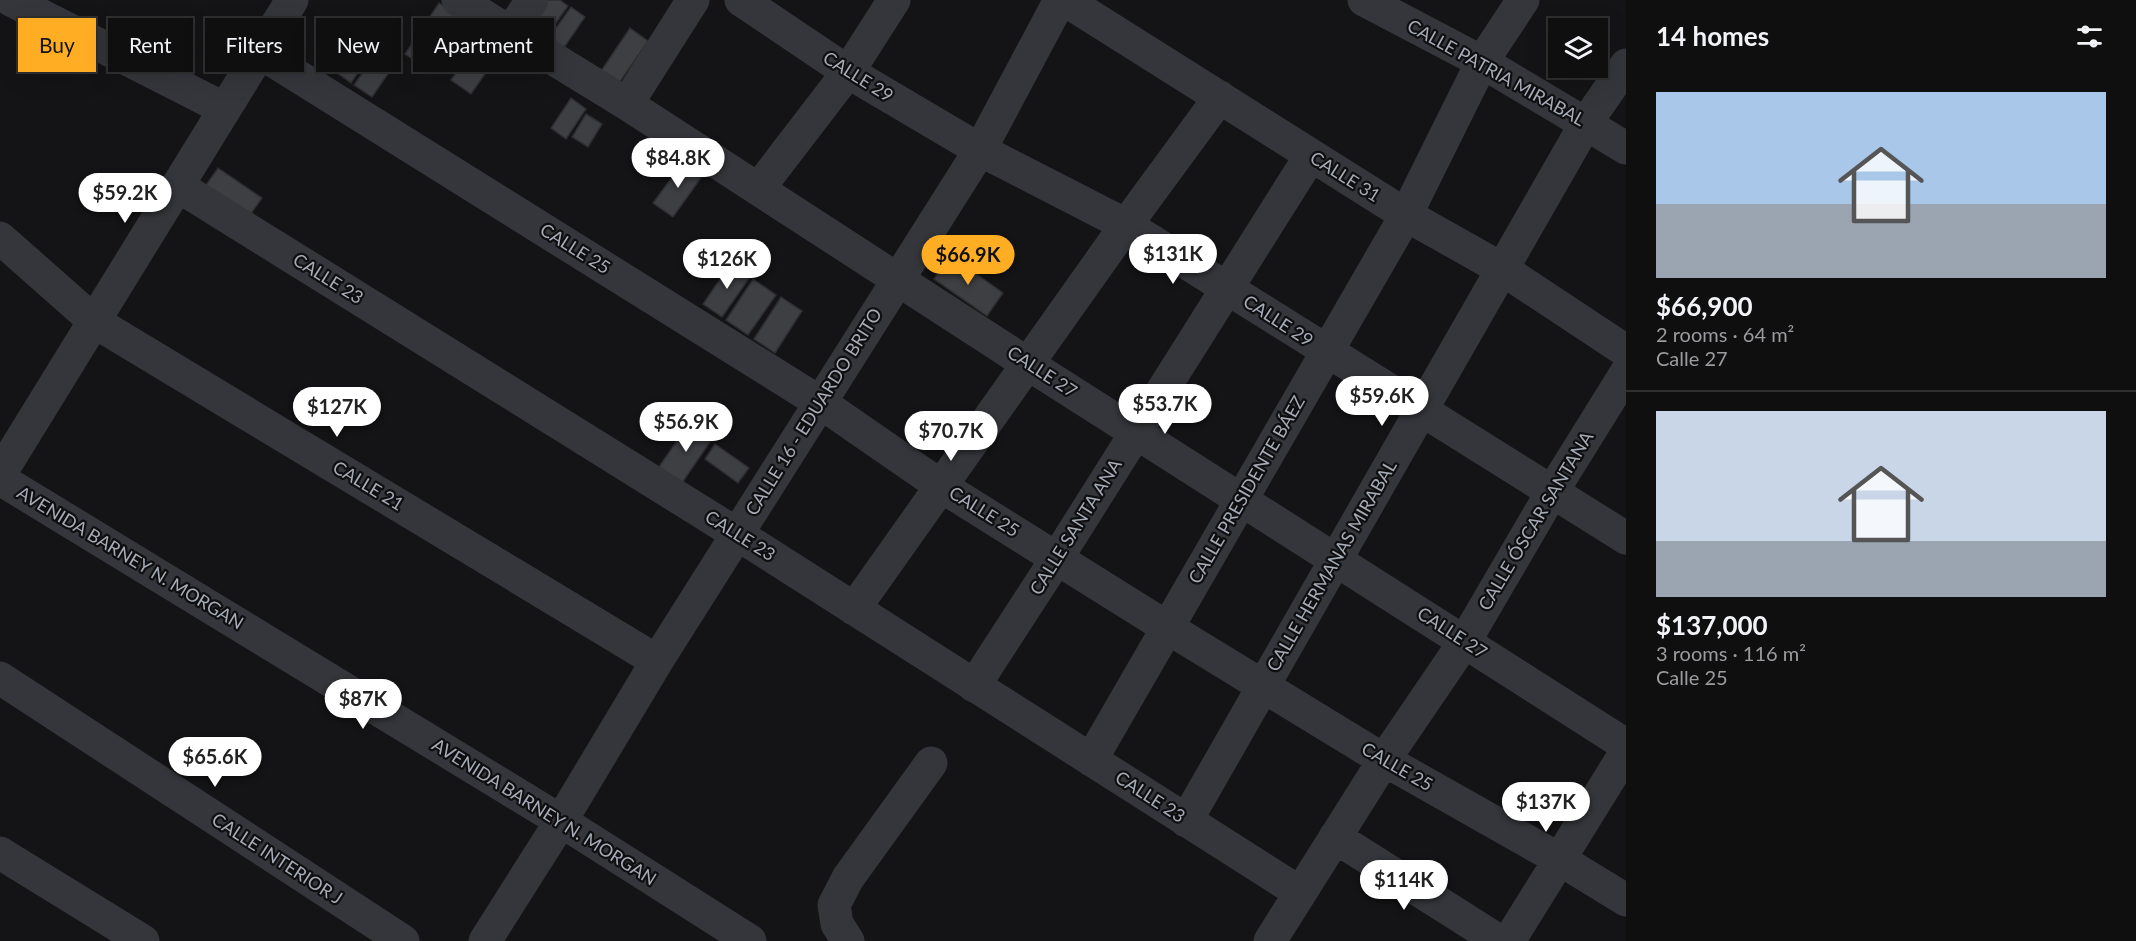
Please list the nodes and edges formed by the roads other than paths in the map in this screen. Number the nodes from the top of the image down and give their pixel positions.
1 (11, 0) edge
2 (292, 0) edge
3 (458, 0) edge
4 (532, 0) edge
5 (693, 0) edge
6 (741, 0) edge
7 (894, 0) edge
8 (1060, 0) edge
9 (1065, 0) edge
10 (1364, 0) edge
11 (1523, 0) edge
12 (281, 18) edge
13 (486, 18) edge
14 (520, 18) edge
15 (554, 60) edge
16 (1482, 62) junction
17 (1626, 65) edge
18 (247, 72) edge
19 (291, 72) edge
20 (848, 72) junction
21 (1220, 97) junction
22 (627, 104) junction
23 (225, 109) junction
24 (1586, 123) junction
25 (1626, 148) edge
26 (980, 150) junction
27 (1311, 155) junction
28 (177, 186) junction
29 (759, 188) junction
30 (1406, 215) junction
31 (1126, 225) junction
32 (0, 238) edge
33 (1502, 269) junction
34 (898, 279) junction
35 (1227, 289) junction
36 (95, 322) junction
37 (1626, 351) edge
38 (1327, 352) junction
39 (1028, 364) junction
40 (1626, 373) edge
41 (821, 403) junction
42 (1421, 410) junction
43 (1136, 432) junction
44 (0, 474) edge
45 (0, 479) edge
46 (941, 486) junction
47 (1552, 492) junction
48 (1241, 500) junction
49 (737, 534) junction
50 (1626, 538) edge
51 (1057, 558) junction
52 (1336, 559) junction
53 (854, 609) junction
54 (1168, 628) junction
55 (1465, 640) junction
56 (657, 661) junction
57 (0, 678) edge
58 (1263, 685) junction
59 (974, 686) junction
60 (1626, 745) edge
61 (1626, 752) edge
62 (1091, 760) junction
63 (1384, 760) junction
64 (931, 763) dead end
65 (561, 821) junction
66 (1186, 821) junction
67 (1335, 837) junction
68 (0, 853) edge
69 (1559, 859) junction
70 (1299, 892) junction
71 (1626, 900) edge
72 (1279, 938) edge
73 (143, 941) edge
74 (403, 941) edge
75 (484, 941) edge
76 (750, 941) edge
77 (848, 941) edge
78 (1499, 941) edge
79 (1509, 941) edge

1 - 23 street
2 - 12 street
3 - 13 street, CALLE 27
4 - 14 street
5 - 22 street
6 - 20 street, CALLE 29
7 - 20 street
8 - 26 street, CALLE 16 - EDUARDO BRITO
9 - 21 street, CALLE 31
10 - 16 street, CALLE PATRIA MIRABAL
11 - 16 street, CALLE PRESIDENTE BÁEZ
15 - 22 street, CALLE 27
16 - 24 street, CALLE PATRIA MIRABAL
16 - 30 street, CALLE PRESIDENTE BÁEZ
17 - 24 street, CALLE HERMANAS MIRABAL
18 - 23 street
19 - 41 street, CALLE 25
20 - 26 street, CALLE 29
20 - 29 street
21 - 27 street, CALLE 31
21 - 31 street
22 - 29 street, CALLE 27
23 - 28 street
24 - 25 street, CALLE PATRIA MIRABAL
24 - 33 street, CALLE HERMANAS MIRABAL
26 - 31 street, CALLE 29
26 - 34 street, CALLE 16 - EDUARDO BRITO
27 - 30 street, CALLE 31
27 - 35 street, CALLE SANTA ANA
28 - 36 street
28 - 49 street, CALLE 23
29 - 34 street, CALLE 27
30 - 33 street, CALLE 31
30 - 38 street, CALLE PRESIDENTE BÁEZ
31 - 35 street, CALLE 29
31 - 39 street
32 - 36 street, CALLE 21
33 - 37 street, CALLE 31
33 - 42 street, CALLE HERMANAS MIRABAL
34 - 39 street, CALLE 27
34 - 41 street, CALLE 16 - EDUARDO BRITO
35 - 38 street, CALLE 29
35 - 43 street, CALLE SANTA ANA
36 - 44 street
36 - 56 street, CALLE 21
38 - 42 street, CALLE 29
38 - 48 street, CALLE PRESIDENTE BÁEZ
39 - 43 street, CALLE 27
39 - 46 street
40 - 47 street, CALLE ÓSCAR SANTANA
41 - 46 street, CALLE 25
41 - 49 street, CALLE 16 - EDUARDO BRITO
42 - 47 street, CALLE 29
42 - 52 street, CALLE HERMANAS MIRABAL
43 - 48 street, CALLE 27
43 - 51 street, CALLE SANTA ANA
45 - 65 street, AVENIDA BARNEY N. MORGAN
46 - 51 street, CALLE 25
46 - 53 street
47 - 50 street, CALLE 29
47 - 55 street, CALLE ÓSCAR SANTANA
48 - 52 street, CALLE 27
48 - 54 street, CALLE PRESIDENTE BÁEZ
49 - 53 street, CALLE 23
49 - 56 street, CALLE 16 - EDUARDO BRITO
51 - 54 street, CALLE 25
51 - 59 street, CALLE SANTA ANA
52 - 55 street, CALLE 27
52 - 58 street, CALLE HERMANAS MIRABAL
53 - 59 street, CALLE 23
54 - 58 street, CALLE 25
54 - 62 street, CALLE PRESIDENTE BÁEZ
55 - 60 street, CALLE 27
55 - 63 street, CALLE ÓSCAR SANTANA
56 - 65 street, CALLE 16 - EDUARDO BRITO
57 - 74 street, CALLE INTERIOR J
58 - 63 street, CALLE 25
58 - 66 street, CALLE HERMANAS MIRABAL
59 - 62 street, CALLE 23
61 - 69 street
62 - 66 street, CALLE 23
63 - 67 street, CALLE ÓSCAR SANTANA
63 - 69 street, CALLE 25
64 - 77 street
65 - 75 street, CALLE 16 - EDUARDO BRITO
65 - 76 street, AVENIDA BARNEY N. MORGAN
66 - 70 street, CALLE 23
67 - 70 street, CALLE ÓSCAR SANTANA
67 - 78 street
68 - 73 street
69 - 71 street, CALLE 25
69 - 79 street
70 - 72 street, CALLE ÓSCAR SANTANA

